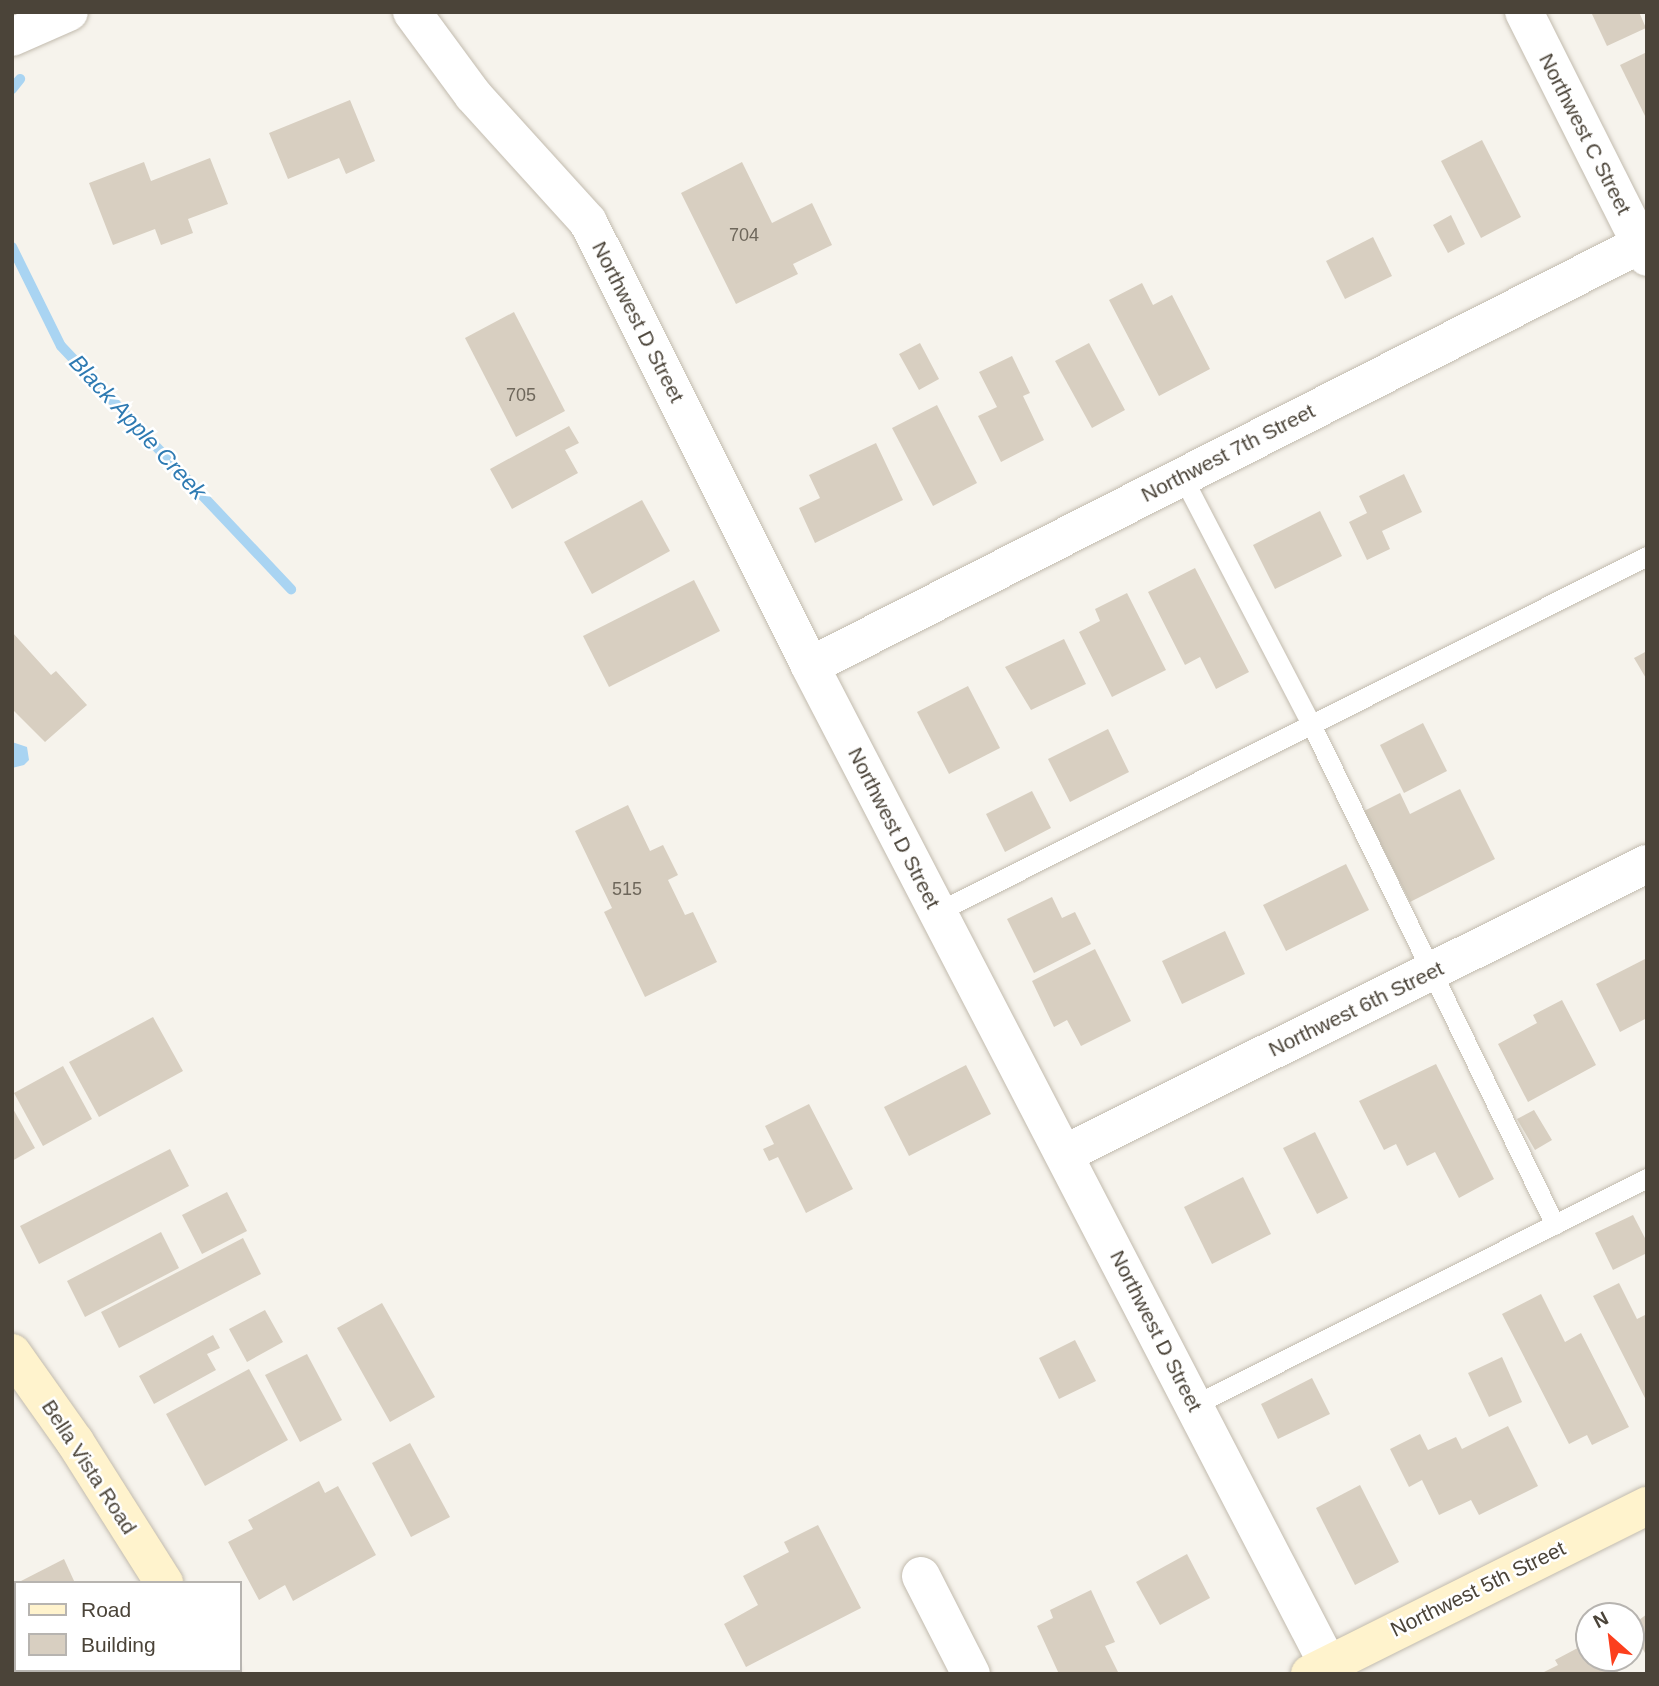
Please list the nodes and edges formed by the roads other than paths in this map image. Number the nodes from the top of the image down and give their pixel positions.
1 (69, 12) edge
2 (412, 12) edge
3 (1524, 12) edge
4 (12, 37) edge
5 (1645, 247) edge
6 (1182, 477) junction
7 (1647, 556) edge
8 (810, 666) junction
9 (1311, 724) junction
10 (1647, 864) edge
11 (937, 912) junction
12 (1430, 972) junction
13 (1064, 1154) junction
14 (1647, 1178) edge
15 (1555, 1224) junction
16 (12, 1353) edge
17 (1194, 1405) junction
18 (1647, 1506) edge
19 (921, 1576) dead end
20 (163, 1581) edge
21 (1324, 1671) edge
22 (971, 1674) edge

1 - 4 street
2 - 8 street, Northwest D Street
3 - 5 street, Northwest C Street
5 - 6 street, Northwest 7th Street
6 - 8 street, Northwest 7th Street
6 - 9 lane
7 - 9 lane
8 - 11 street, Northwest D Street
9 - 11 lane
9 - 12 lane
10 - 12 street, Northwest 6th Street
11 - 13 street, Northwest D Street
12 - 13 street, Northwest 6th Street
12 - 15 lane
13 - 17 street, Northwest D Street
14 - 15 lane
15 - 17 lane
16 - 20 street, Bella Vista Road
17 - 21 street, Northwest D Street
18 - 21 street, Northwest 5th Street
19 - 22 street

